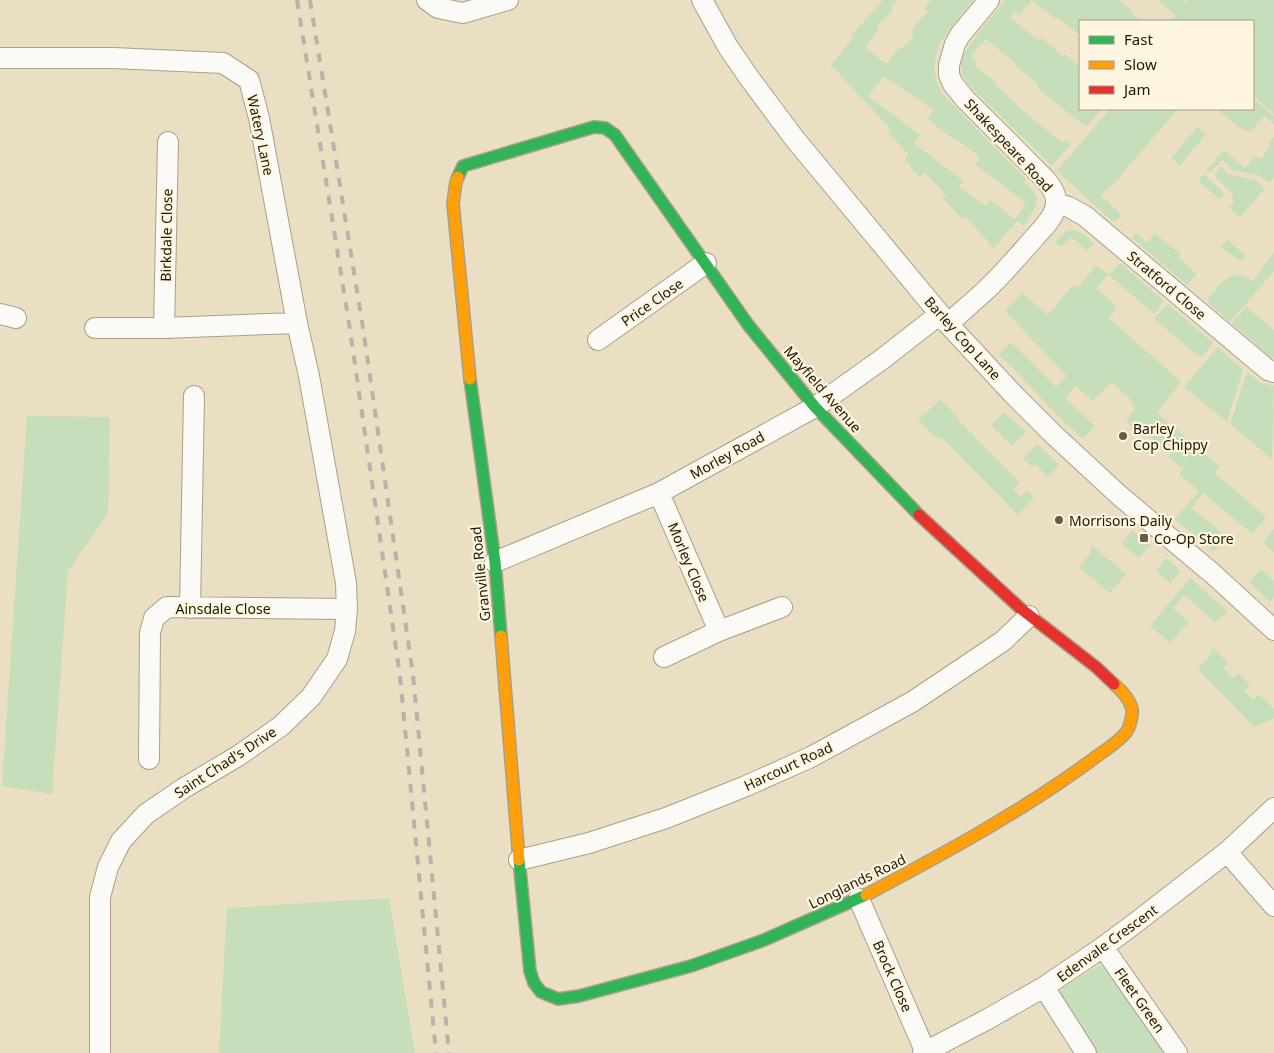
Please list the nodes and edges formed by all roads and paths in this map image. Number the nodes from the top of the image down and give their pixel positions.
1 (427, 0) edge
2 (508, 0) edge
3 (702, 0) edge
4 (989, 0) edge
5 (0, 58) edge
6 (168, 142) dead end
7 (493, 157) joint
8 (1056, 203) junction
9 (706, 263) junction
10 (944, 319) junction
11 (297, 323) junction
12 (95, 328) dead end
13 (164, 328) junction
14 (598, 340) dead end
15 (1274, 372) edge
16 (194, 396) dead end
17 (815, 407) junction
18 (659, 493) junction
19 (495, 562) junction
20 (782, 607) dead end
21 (190, 608) junction
22 (347, 608) junction
23 (1029, 616) junction
24 (1274, 630) edge
25 (719, 631) junction
26 (664, 657) dead end
27 (1131, 719) joint
28 (149, 759) dead end
29 (1274, 808) edge
30 (1228, 852) junction
31 (519, 860) junction
32 (860, 900) junction
33 (1274, 906) edge
34 (1103, 947) junction
35 (1044, 987) junction
36 (558, 998) joint
37 (100, 1053) edge
38 (925, 1053) edge
39 (1086, 1053) edge
40 (1177, 1053) edge

1 - 2 street
3 - 10 street, Barley Cop Lane
4 - 8 street, Shakespeare Road
5 - 11 street, Watery Lane
6 - 13 street, Birkdale Close
7 - 9 street, Mayfield Avenue
7 - 19 street, Granville Road
8 - 10 street, Shakespeare Road
8 - 15 street, Stratford Close
9 - 14 street, Price Close
9 - 17 street, Mayfield Avenue
10 - 17 street, Morley Road
10 - 24 street, Barley Cop Lane
11 - 13 street
11 - 22 street, Saint Chad's Drive
12 - 13 street
16 - 21 street
17 - 18 street, Morley Road
17 - 23 street, Mayfield Avenue
18 - 19 street, Morley Road
18 - 25 street, Morley Close
19 - 31 street, Granville Road
20 - 25 street
21 - 22 street, Ainsdale Close
21 - 28 street, Ainsdale Close
22 - 37 street, Saint Chad's Drive
23 - 27 street, Mayfield Avenue
23 - 31 street, Harcourt Road
25 - 26 street
27 - 32 street, Longlands Road
29 - 30 street, Edenvale Crescent
30 - 33 street
30 - 34 street, Edenvale Crescent
31 - 36 street, Granville Road
32 - 36 street, Longlands Road
32 - 38 street, Brock Close
34 - 35 street, Edenvale Crescent
34 - 40 street, Fleet Green
35 - 38 street, Edenvale Crescent
35 - 39 street

